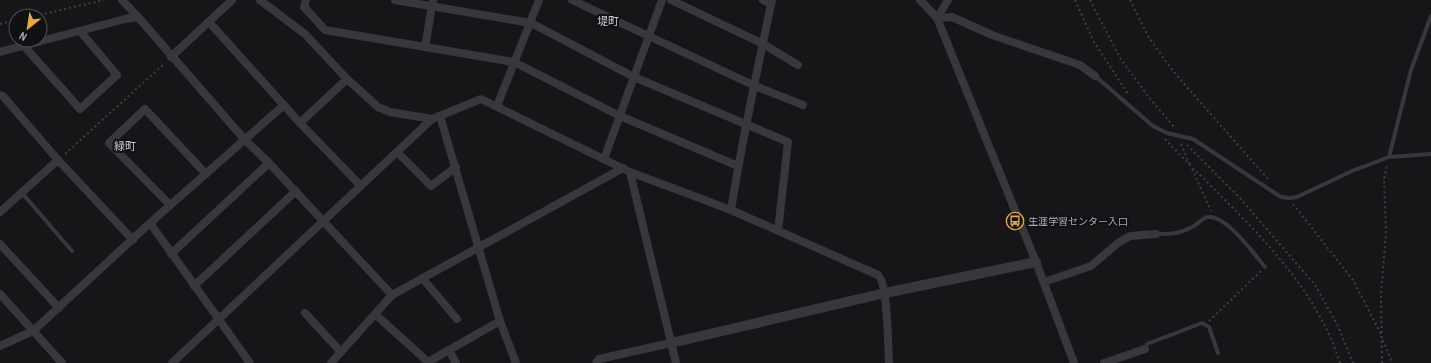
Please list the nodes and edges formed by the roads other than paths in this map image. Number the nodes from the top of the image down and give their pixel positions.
1 (122, 0) edge
2 (232, 0) edge
3 (260, 0) edge
4 (306, 0) edge
5 (395, 0) edge
6 (539, 0) edge
7 (572, 0) edge
8 (662, 0) edge
9 (671, 0) edge
10 (920, 0) edge
11 (948, 0) edge
12 (769, 1) edge
13 (432, 3) edge
14 (1431, 16) edge
15 (138, 17) junction
16 (937, 18) junction
17 (209, 22) junction
18 (531, 23) junction
19 (80, 31) junction
20 (649, 36) junction
21 (48, 40) edge
22 (763, 44) junction
23 (425, 47) junction
24 (16, 48) edge
25 (26, 48) edge
26 (0, 52) edge
27 (172, 57) junction
28 (514, 62) junction
29 (798, 65) dead end
30 (1095, 76) joint
31 (634, 77) junction
32 (347, 79) junction
33 (755, 86) junction
34 (0, 96) edge
35 (803, 104) dead end
36 (284, 105) junction
37 (496, 106) junction
38 (620, 116) junction
39 (436, 118) junction
40 (300, 123) junction
41 (745, 124) junction
42 (246, 140) junction
43 (397, 152) junction
44 (1429, 155) edge
45 (1389, 157) junction
46 (604, 159) junction
47 (58, 160) junction
48 (269, 163) junction
49 (738, 166) junction
50 (456, 167) junction
51 (627, 170) junction
52 (206, 174) junction
53 (361, 186) junction
54 (296, 191) junction
55 (22, 193) junction
56 (170, 205) junction
57 (731, 210) junction
58 (0, 212) edge
59 (323, 220) junction
60 (150, 223) junction
61 (778, 231) junction
62 (1156, 234) joint
63 (133, 240) junction
64 (0, 244) edge
65 (480, 247) junction
66 (72, 251) dead end
67 (171, 254) junction
68 (1036, 262) junction
69 (1265, 267) road end
70 (423, 279) junction
71 (1044, 282) junction
72 (194, 286) junction
73 (885, 293) junction
74 (0, 294) edge
75 (392, 296) junction
76 (59, 308) junction
77 (305, 313) dead end
78 (376, 314) junction
79 (457, 319) dead end
80 (218, 320) junction
81 (500, 321) junction
82 (33, 331) junction
83 (671, 343) junction
84 (0, 346) edge
85 (1145, 349) joint
86 (449, 350) junction
87 (340, 352) junction
88 (1218, 353) dead end
89 (62, 363) edge
90 (172, 363) edge
91 (250, 363) edge
92 (331, 363) edge
93 (456, 363) edge
94 (516, 363) edge
95 (596, 363) edge
96 (676, 363) edge
97 (889, 363) edge
98 (1074, 363) edge
99 (1104, 363) edge

1 - 15 street
2 - 17 street
3 - 32 street
4 - 23 street
5 - 13 street
6 - 18 street
7 - 20 street
8 - 20 street
9 - 22 street
10 - 16 street
11 - 16 street
12 - 22 street
13 - 18 street
13 - 23 street
14 - 45 lane
15 - 19 street
15 - 27 street
16 - 30 street
16 - 68 street
17 - 27 street
17 - 36 street
18 - 28 street
18 - 31 street
19 - 21 street
19 - 25 street
20 - 31 street
20 - 33 street
22 - 29 street
22 - 33 street
23 - 28 street
24 - 26 street
27 - 42 street
28 - 37 street
28 - 38 street
30 - 45 lane
31 - 38 street
31 - 41 street
32 - 39 street
32 - 40 street
33 - 35 street
33 - 41 street
34 - 47 street
36 - 40 street
36 - 42 street
37 - 39 street
37 - 46 street
38 - 46 street
38 - 49 street
39 - 43 street
39 - 50 street
40 - 53 street
41 - 49 street
41 - 61 street
42 - 48 street
42 - 52 street
43 - 50 street
43 - 53 street
44 - 45 lane
46 - 51 street
47 - 55 street
47 - 63 street
48 - 54 street
48 - 67 street
49 - 57 street
50 - 65 street
51 - 57 street
51 - 65 street
51 - 83 street
52 - 56 street
52 - 56 street
53 - 59 street
54 - 59 street
54 - 72 street
55 - 58 street
55 - 66 lane
56 - 60 street
57 - 61 street
59 - 75 street
59 - 80 street
60 - 63 street
60 - 67 street
61 - 73 street
62 - 69 lane
62 - 71 street
63 - 76 street
64 - 76 street
65 - 70 street
65 - 81 street
67 - 72 street
68 - 71 street
68 - 73 street
70 - 75 street
70 - 79 street
71 - 98 street
72 - 80 street
73 - 83 street
73 - 97 street
74 - 82 street
75 - 78 street
76 - 82 street
77 - 87 street
78 - 86 street
78 - 87 street
80 - 90 street
80 - 91 street
81 - 86 street
81 - 94 street
82 - 84 street
82 - 89 street
83 - 95 street
83 - 96 street
85 - 88 lane
85 - 99 street
86 - 93 street
87 - 92 street

